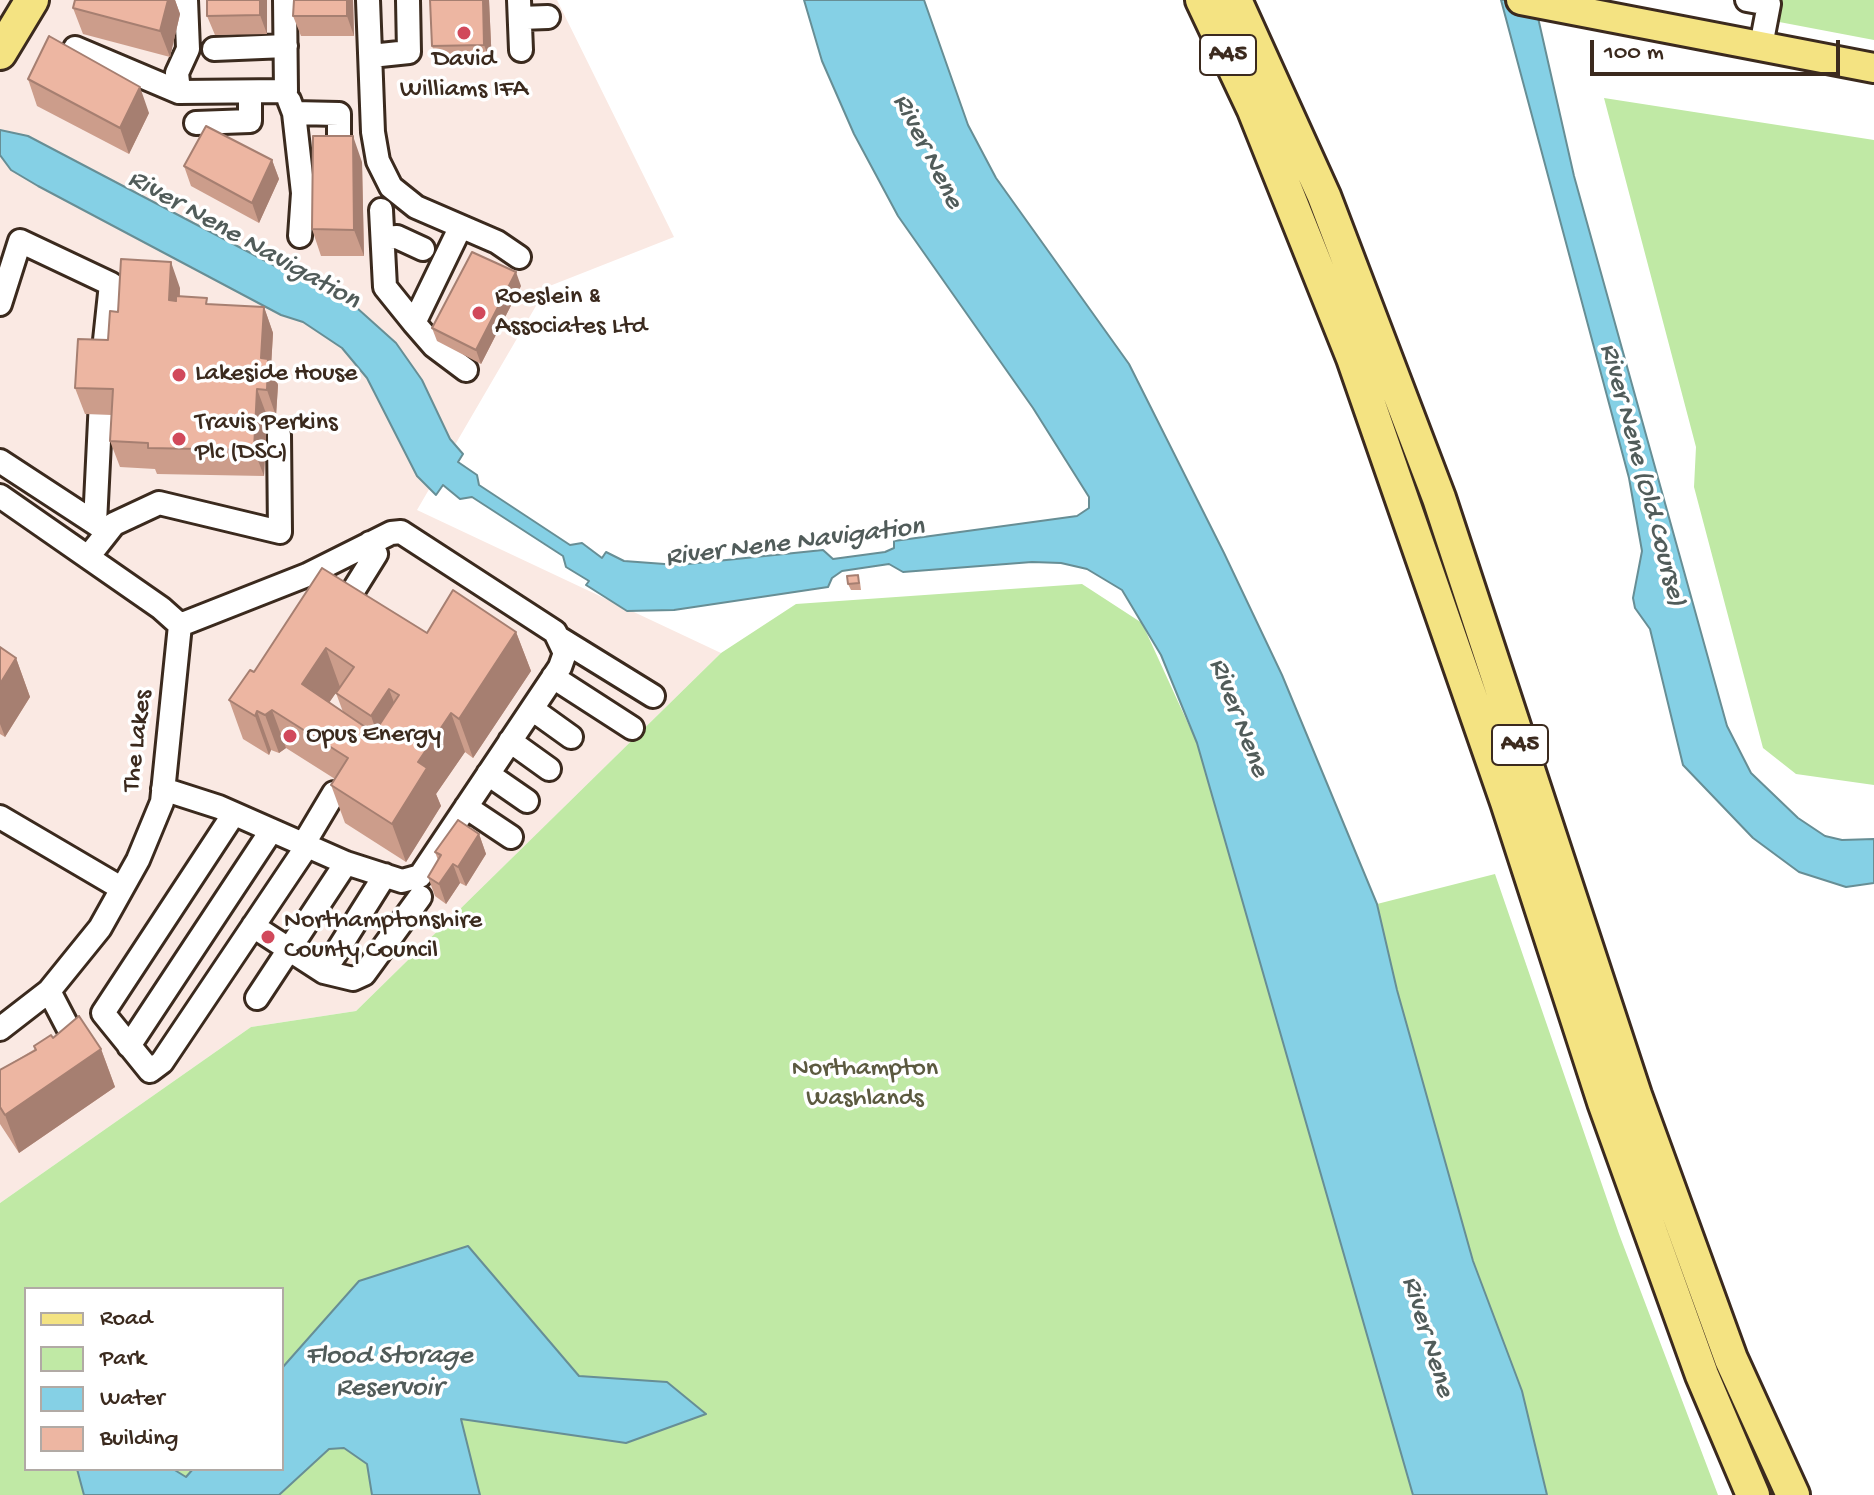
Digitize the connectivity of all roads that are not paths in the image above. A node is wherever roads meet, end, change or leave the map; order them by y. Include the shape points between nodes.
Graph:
1 (32, 0) edge
2 (186, 0) edge
3 (285, 0) edge
4 (368, 0) edge
5 (408, 0) edge
6 (1202, 0) edge
7 (1235, 0) edge
8 (1747, 0) edge
9 (1530, 2) edge
10 (519, 9) edge
11 (548, 17) dead end
12 (286, 46) junction
13 (1761, 46) junction
14 (75, 48) edge
15 (214, 49) dead end
16 (521, 50) dead end
17 (0, 53) edge
18 (371, 56) junction
19 (1874, 68) edge
20 (286, 91) junction
21 (179, 92) junction
22 (250, 92) junction
23 (294, 113) junction
24 (196, 123) dead end
25 (339, 147) edge
26 (381, 210) dead end
27 (460, 228) junction
28 (300, 236) dead end
29 (383, 238) junction
30 (423, 249) dead end
31 (519, 257) dead end
32 (0, 304) edge
33 (414, 323) junction
34 (466, 370) dead end
35 (279, 435) dead end
36 (0, 461) edge
37 (0, 496) edge
38 (102, 527) junction
39 (370, 543) junction
40 (88, 557) junction
41 (348, 599) edge
42 (180, 625) junction
43 (559, 638) junction
44 (553, 677) junction
45 (653, 696) dead end
46 (532, 709) junction
47 (632, 728) dead end
48 (571, 737) dead end
49 (510, 741) junction
50 (549, 769) dead end
51 (488, 774) junction
52 (163, 789) junction
53 (334, 793) edge
54 (527, 801) dead end
55 (466, 807) junction
56 (233, 815) junction
57 (0, 817) edge
58 (271, 831) junction
59 (511, 837) dead end
60 (305, 846) junction
61 (346, 863) junction
62 (385, 875) junction
63 (121, 888) junction
64 (420, 897) dead end
65 (253, 926) junction
66 (290, 950) junction
67 (324, 972) junction
68 (49, 991) junction
69 (257, 998) dead end
70 (0, 1029) edge
71 (74, 1039) edge
72 (129, 1046) junction
73 (1753, 1495) edge
74 (1793, 1495) edge

1 - 17 highway
2 - 21 street via 188,49 177,73
3 - 12 street
4 - 18 street
5 - 18 street via 409,52
6 - 73 highway, A45 via 1281,175 1369,402 1609,1116 1702,1375
7 - 74 highway, A45 via 1324,196 1439,498 1635,1095 1731,1359
8 - 13 street via 1769,4
9 - 13 main road
10 - 11 street
10 - 16 street
12 - 15 street
12 - 20 street
13 - 19 main road
14 - 21 street
18 - 27 street via 373,132 378,161 391,187 416,207
20 - 22 street
20 - 23 street
21 - 22 street
22 - 24 street via 250,121
23 - 25 street via 339,114
23 - 28 street via 303,193
26 - 29 street
27 - 31 street
27 - 33 street
29 - 30 street via 397,237
29 - 33 street via 385,287
32 - 38 street via 20,241 111,284 103,359
33 - 34 street
35 - 38 street via 280,532 159,503
36 - 38 street
37 - 40 street
38 - 40 street
39 - 41 street via 376,554
39 - 42 street via 307,575
39 - 43 street via 401,532
40 - 42 street
42 - 52 street, The Lakes
43 - 44 street via 565,653
43 - 45 street
44 - 46 street
44 - 47 street
46 - 48 street
46 - 49 street
49 - 50 street
49 - 51 street
51 - 54 street
51 - 55 street
52 - 56 street
52 - 63 street, The Lakes via 138,860
53 - 60 street
55 - 59 street
55 - 62 street via 420,876 402,881
56 - 58 street
56 - 72 street via 103,1013
57 - 63 street
58 - 60 street
58 - 72 street
60 - 61 street
60 - 65 street
61 - 62 street
61 - 66 street
62 - 67 street
63 - 68 street, The Lakes via 100,928
64 - 67 street via 364,974 345,979
65 - 66 street
65 - 72 street via 156,1069 150,1071
66 - 67 street
66 - 69 street
68 - 70 street, The Lakes
68 - 71 street

